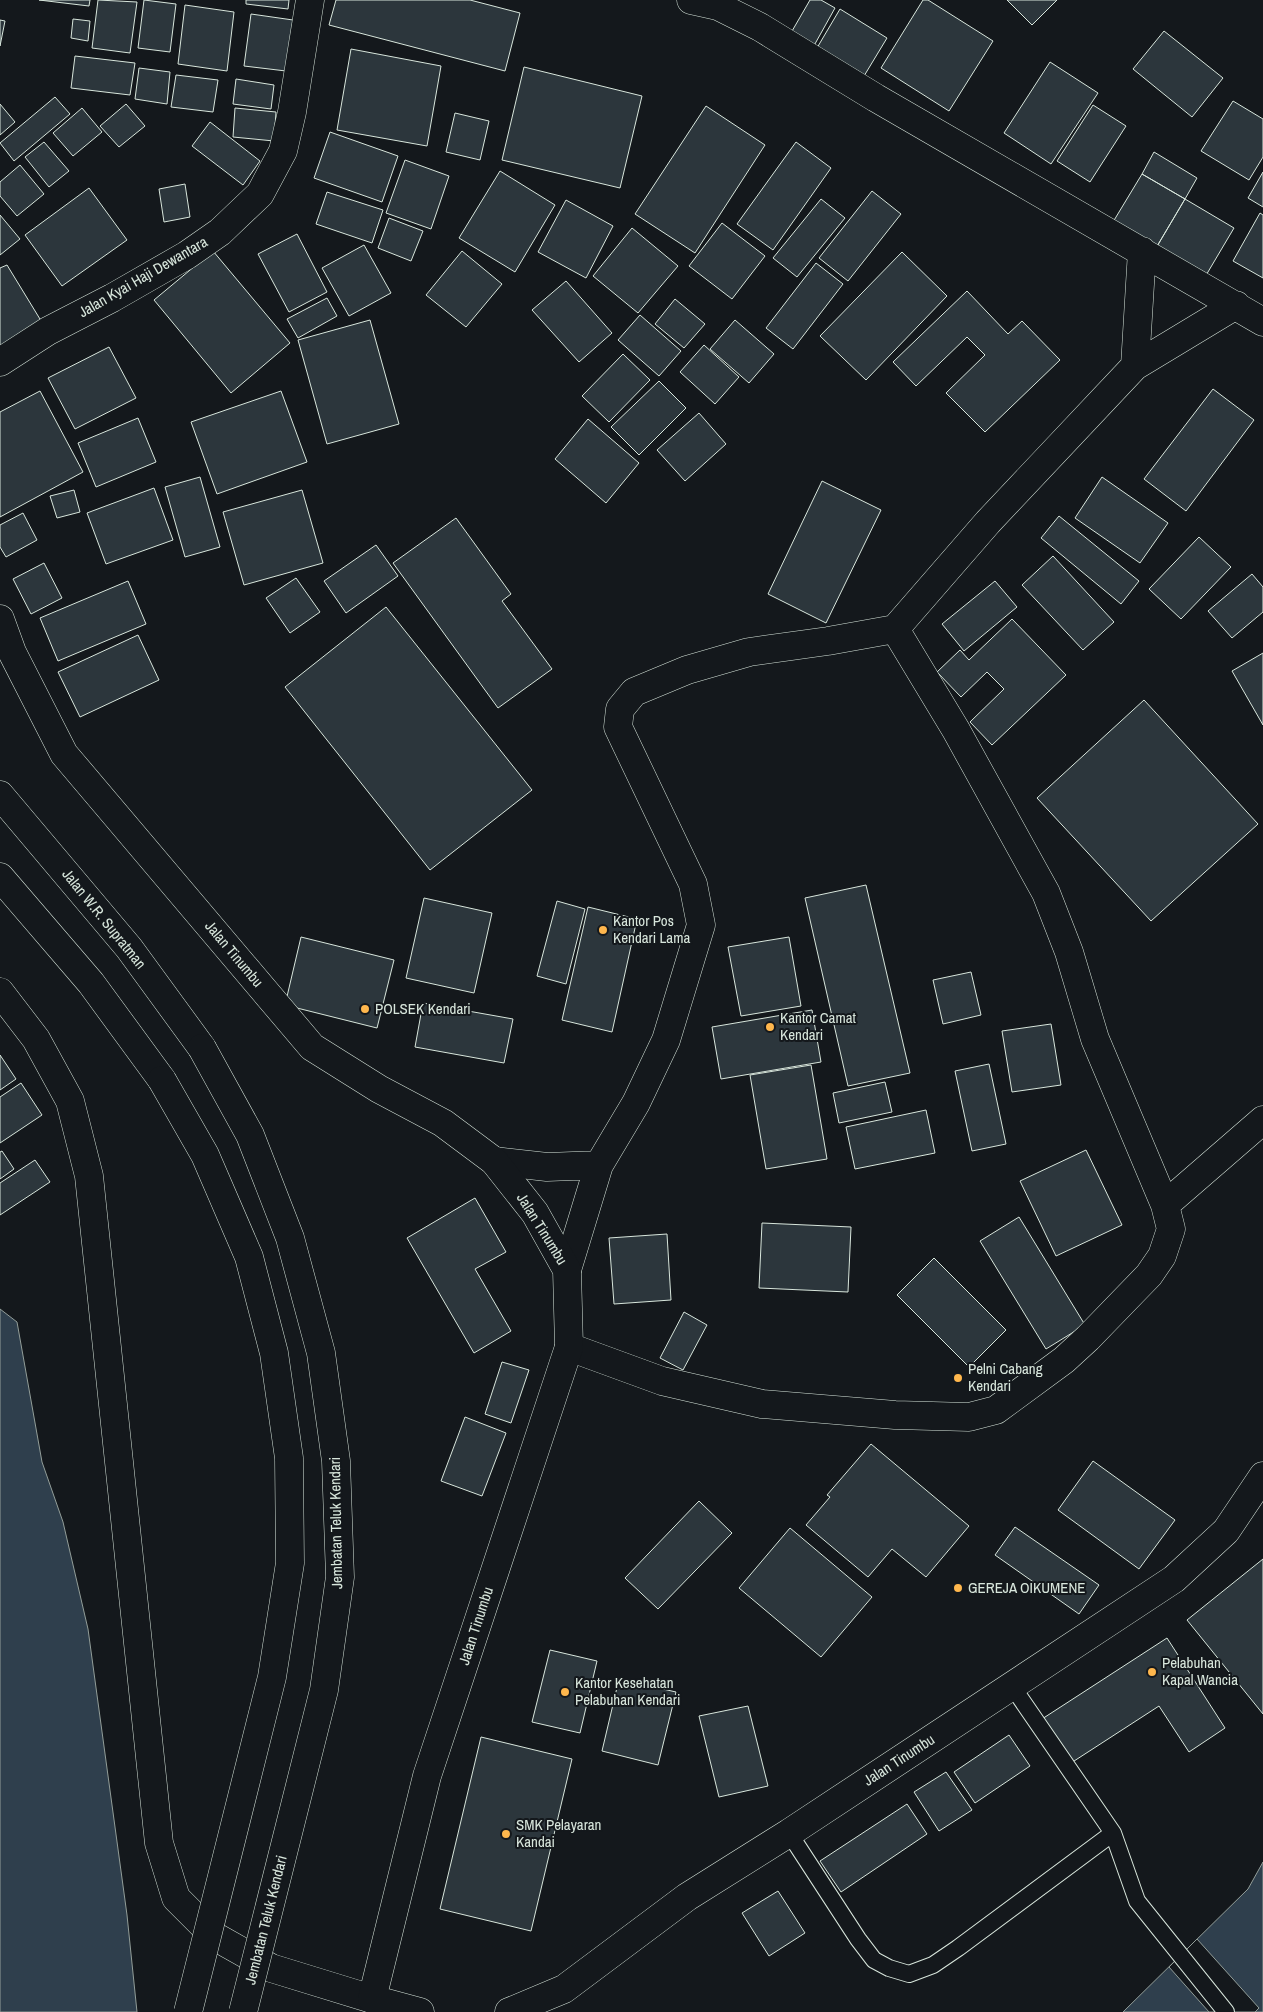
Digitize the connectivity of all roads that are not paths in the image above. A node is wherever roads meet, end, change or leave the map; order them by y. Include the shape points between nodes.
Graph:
1 (310, 0) edge
2 (691, 0) edge
3 (719, 3) edge
4 (1142, 251) junction
5 (1236, 305) junction
6 (1263, 322) edge
7 (0, 362) edge
8 (1135, 366) junction
9 (0, 618) edge
10 (895, 628) junction
11 (0, 795) edge
12 (0, 877) edge
13 (0, 992) edge
14 (202, 1048) joint
15 (1263, 1120) edge
16 (494, 1161) junction
17 (599, 1165) junction
18 (1165, 1205) junction
19 (567, 1270) junction
20 (569, 1347) junction
21 (1263, 1476) edge
22 (1012, 1686) junction
23 (789, 1833) junction
24 (1113, 1833) junction
25 (372, 1999) junction
26 (188, 2012) edge
27 (243, 2012) edge
28 (420, 2012) edge
29 (509, 2012) edge
30 (1226, 2012) edge

1 - 7 main road, Jalan Kyai Haji Dewantara via 283,151 260,194 220,232 187,255 48,331
2 - 3 main road
3 - 4 main road via 876,98
4 - 5 main road
4 - 8 main road
5 - 6 main road
5 - 8 main road
8 - 10 main road via 988,522
9 - 16 main road, Jalan Tinumbu via 12,652 64,754 312,1047 379,1089 443,1123
10 - 17 main road via 749,652 634,692 620,709 618,727 693,884 701,925 666,1040 636,1103
10 - 18 main road via 956,730 1046,893 1069,952 1095,1038
11 - 14 main road, Jalan W.R. Supratman via 129,948
12 - 26 main road, bridge via 91,984 162,1080 206,1155 248,1257 274,1353 289,1458 290,1563 272,1677
13 - 25 main road via 36,1039 70,1101 89,1176 159,1843 176,1898 214,1936 271,1968
14 - 27 main road, Jembatan Teluk Kendari, bridge via 250,1134 290,1238 321,1352 336,1461 340,1577 324,1690
15 - 18 main road
16 - 17 main road via 547,1167
16 - 19 main road, Jalan Tinumbu via 536,1214
17 - 19 main road
18 - 20 main road via 1171,1229 1162,1256 1149,1275 1064,1360 996,1410 969,1417 895,1415 762,1404 662,1381
19 - 20 main road, Jalan Tinumbu
20 - 25 main road, Jalan Tinumbu via 427,1776
21 - 22 main road, Jalan Tinumbu via 1226,1531 1174,1579
22 - 23 main road, Jalan Tinumbu
22 - 24 lane
23 - 24 lane via 874,1960 909,1974 933,1965 958,1948
23 - 29 main road, Jalan Tinumbu via 687,1897 564,1989
24 - 30 lane via 1137,1901
25 - 28 main road

